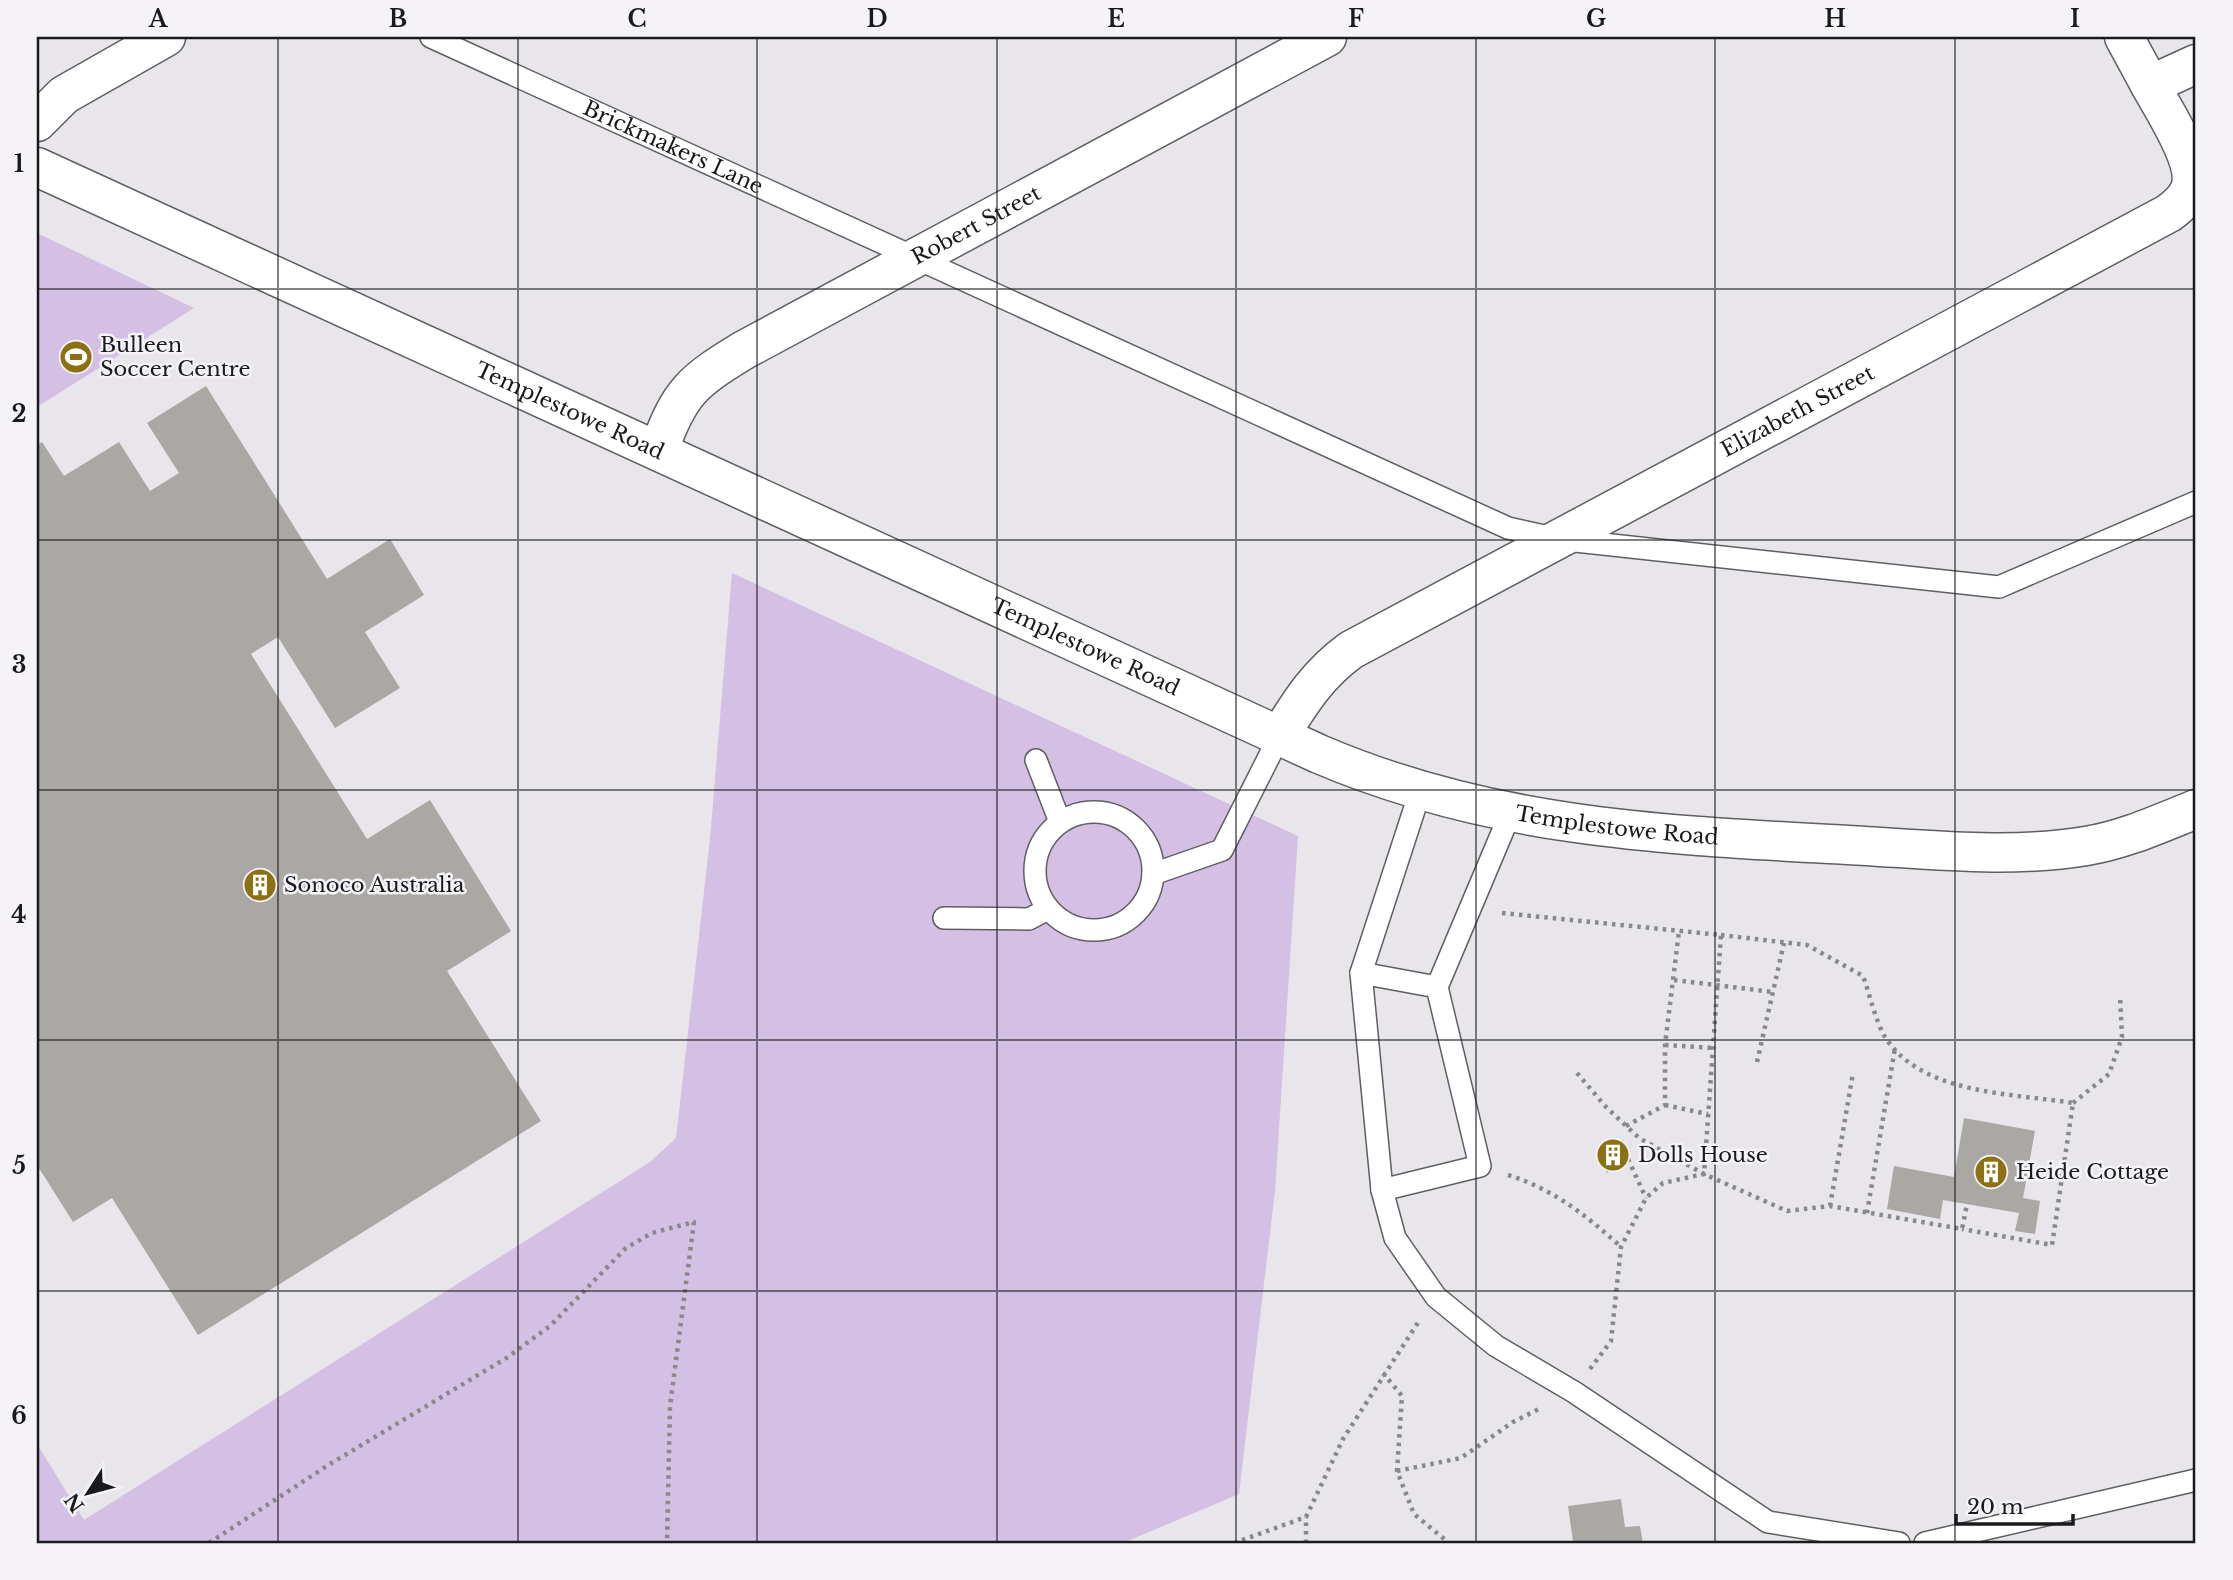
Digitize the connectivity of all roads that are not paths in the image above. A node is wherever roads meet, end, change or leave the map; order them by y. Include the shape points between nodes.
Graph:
1 (166, 37) edge
2 (431, 37) edge
3 (1327, 37) edge
4 (2124, 37) edge
5 (2196, 64) edge
6 (2150, 85) junction
7 (37, 121) edge
8 (37, 167) edge
9 (2194, 188) edge
10 (918, 256) junction
11 (659, 450) junction
12 (2196, 502) edge
13 (1557, 538) junction
14 (1280, 736) junction
15 (1036, 760) dead end
16 (1420, 793) junction
17 (1510, 814) junction
18 (2193, 817) edge
19 (1060, 822) junction
20 (1153, 874) junction
21 (1048, 909) junction
22 (944, 918) dead end
23 (1361, 973) junction
24 (1437, 987) junction
25 (1382, 1190) junction
26 (2196, 1480) edge
27 (1899, 1543) edge
28 (1925, 1543) edge

1 - 7 main road via 64,95
2 - 10 lane, Brickmakers Lane
3 - 10 main road, Robert Street
4 - 6 main road, Elizabeth Street
5 - 6 main road
6 - 9 main road, Elizabeth Street via 2188,156
8 - 11 main road, Templestowe Road
9 - 13 main road, Elizabeth Street via 2169,214
10 - 11 main road, Robert Street via 702,377 672,412
10 - 13 lane, Brickmakers Lane via 1508,527
11 - 14 main road, Templestowe Road
12 - 13 lane, Brickmakers Lane via 1999,587
13 - 14 main road, Elizabeth Street via 1351,650 1310,686
14 - 16 main road, Templestowe Road
14 - 20 lane via 1222,850
15 - 19 lane
16 - 17 main road, Templestowe Road
16 - 23 lane
17 - 18 main road, Templestowe Road via 1710,838 1982,851 2087,846
17 - 24 lane
19 - 20 lane via 1096,812 1131,824 1151,855
19 - 21 lane via 1037,853 1035,873
20 - 21 lane via 1141,907 1129,920 1113,927 1078,928
21 - 22 lane via 1029,919
23 - 24 lane
23 - 25 lane
24 - 25 lane via 1480,1166
25 - 27 lane via 1395,1238 1436,1297 1496,1346 1574,1392 1768,1522
26 - 28 lane

